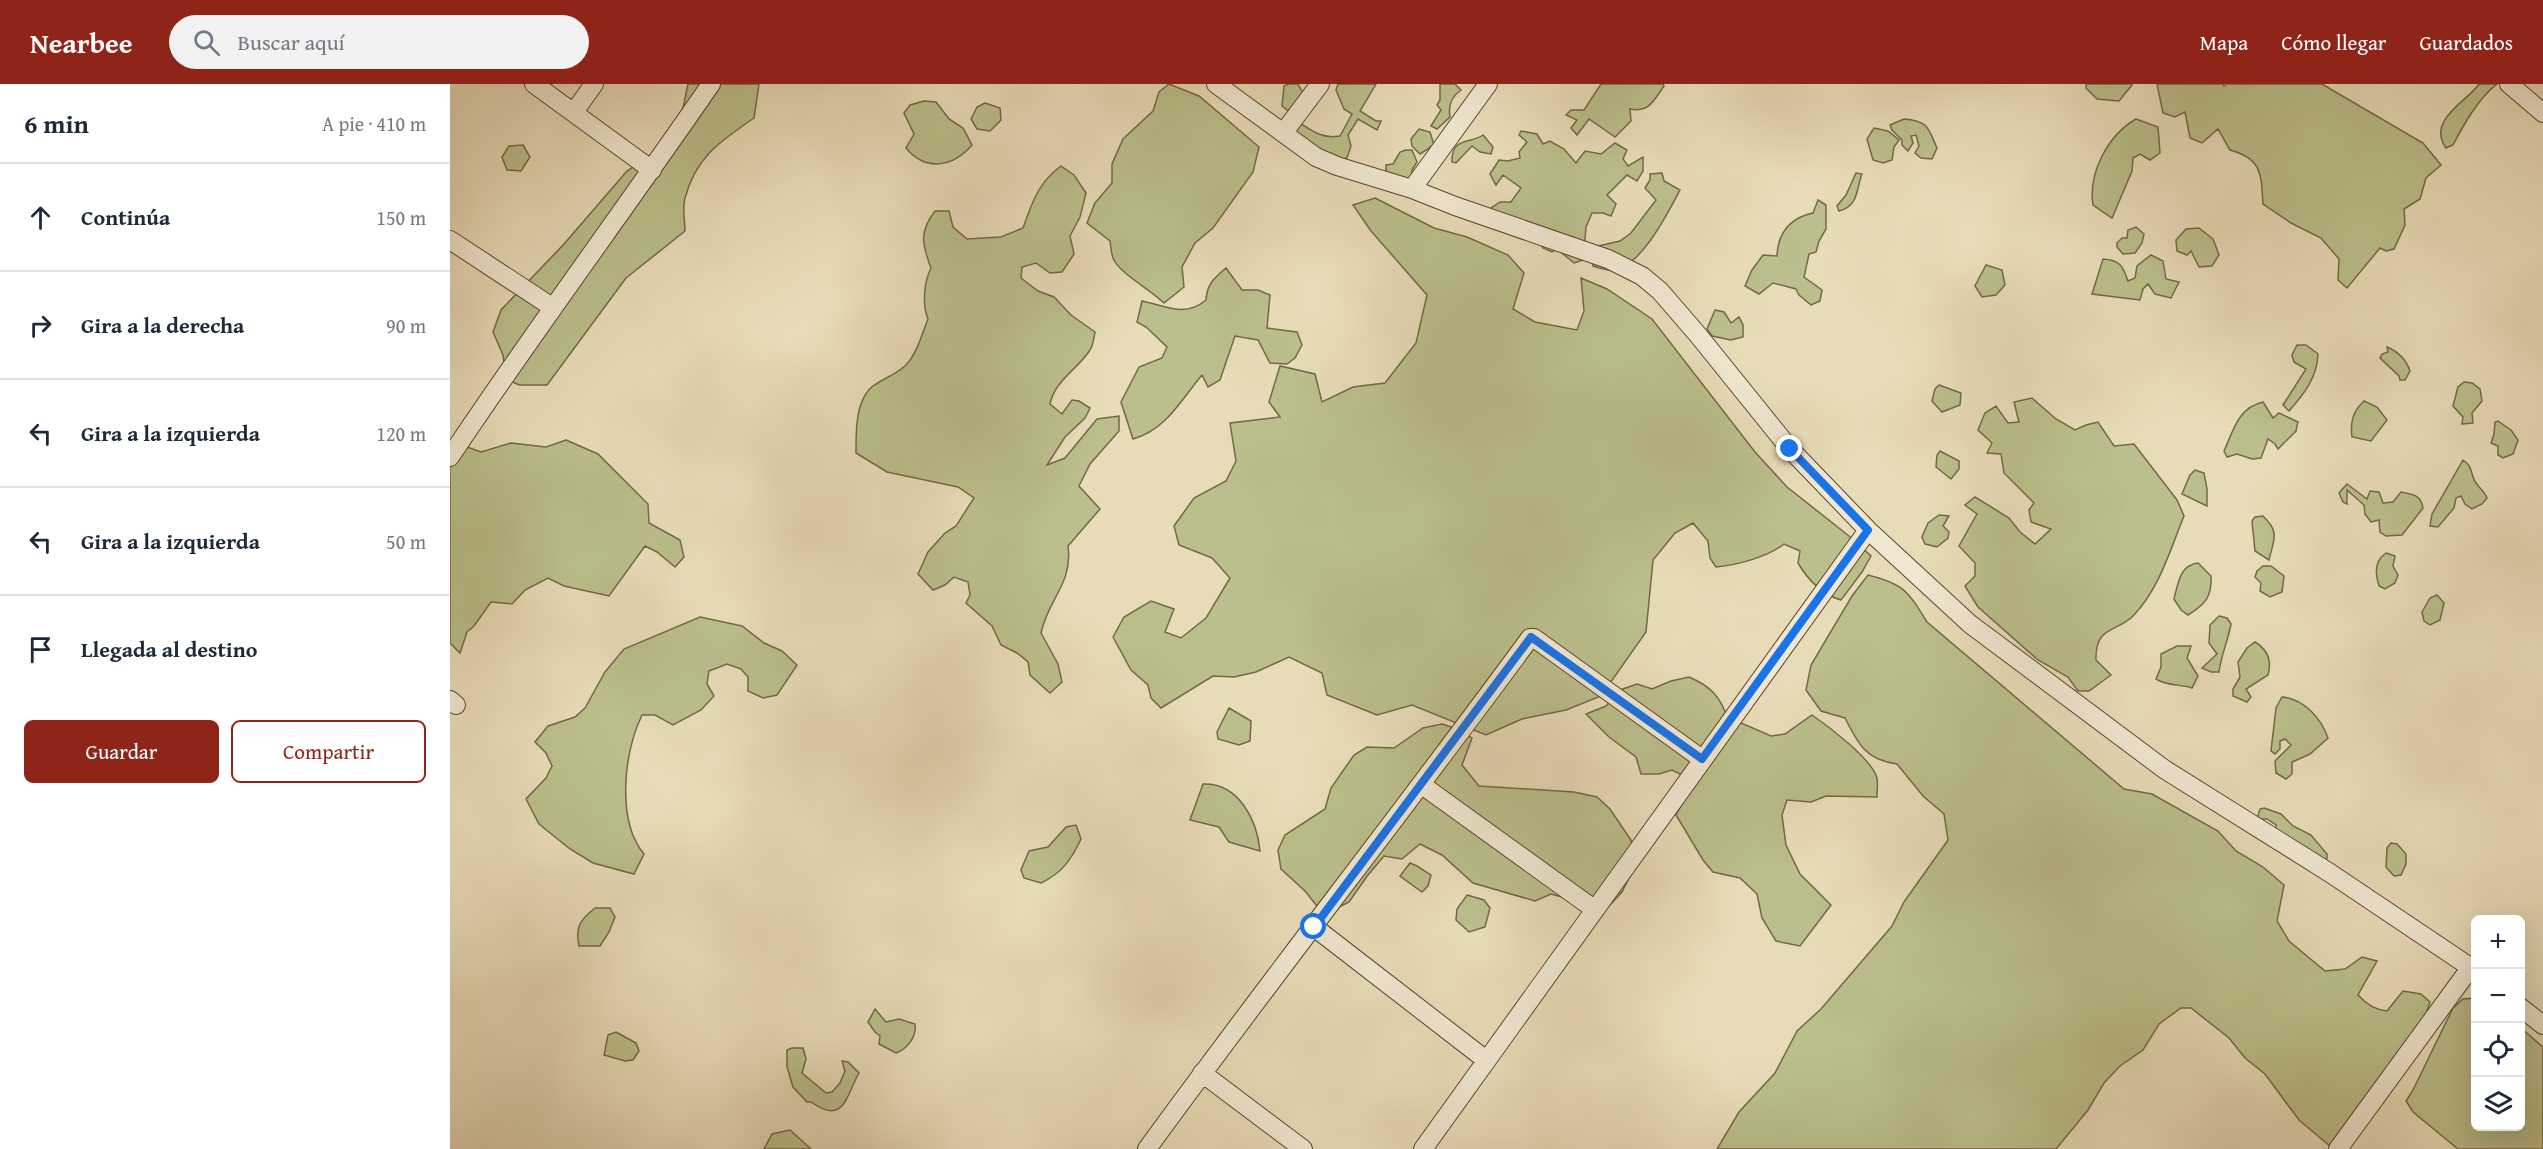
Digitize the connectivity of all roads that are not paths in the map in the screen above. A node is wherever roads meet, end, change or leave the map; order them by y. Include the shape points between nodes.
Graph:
1 (534, 84) edge
2 (594, 84) edge
3 (711, 84) edge
4 (1216, 84) edge
5 (1320, 84) edge
6 (1488, 84) edge
7 (2509, 84) edge
8 (574, 112) junction
9 (2543, 113) edge
10 (1284, 132) junction
11 (652, 170) junction
12 (1412, 189) junction
13 (450, 240) edge
14 (552, 306) junction
15 (452, 450) edge
16 (1868, 530) junction
17 (1702, 759) junction
18 (1422, 785) junction
19 (1594, 909) junction
20 (1314, 927) junction
21 (2471, 968) edge
22 (2471, 972) edge
23 (2525, 1011) edge
24 (2543, 1025) edge
25 (1486, 1060) junction
26 (1202, 1073) junction
27 (1147, 1149) edge
28 (1303, 1149) edge
29 (1423, 1149) edge
30 (2338, 1149) edge

1 - 8 street
2 - 8 street
3 - 11 street
4 - 10 street
5 - 10 street
6 - 12 street
7 - 9 street
8 - 11 street
10 - 12 street via 1316,157
11 - 14 street
12 - 16 street via 1608,259 1642,276 1698,334 1790,449
13 - 14 street
14 - 15 street
16 - 17 street
16 - 21 street via 1970,624 2164,769
17 - 18 street via 1532,637
17 - 19 street
18 - 19 street
18 - 20 street
19 - 25 street
20 - 25 street
20 - 26 street
22 - 30 street
23 - 24 street
25 - 29 street
26 - 27 street
26 - 28 street

